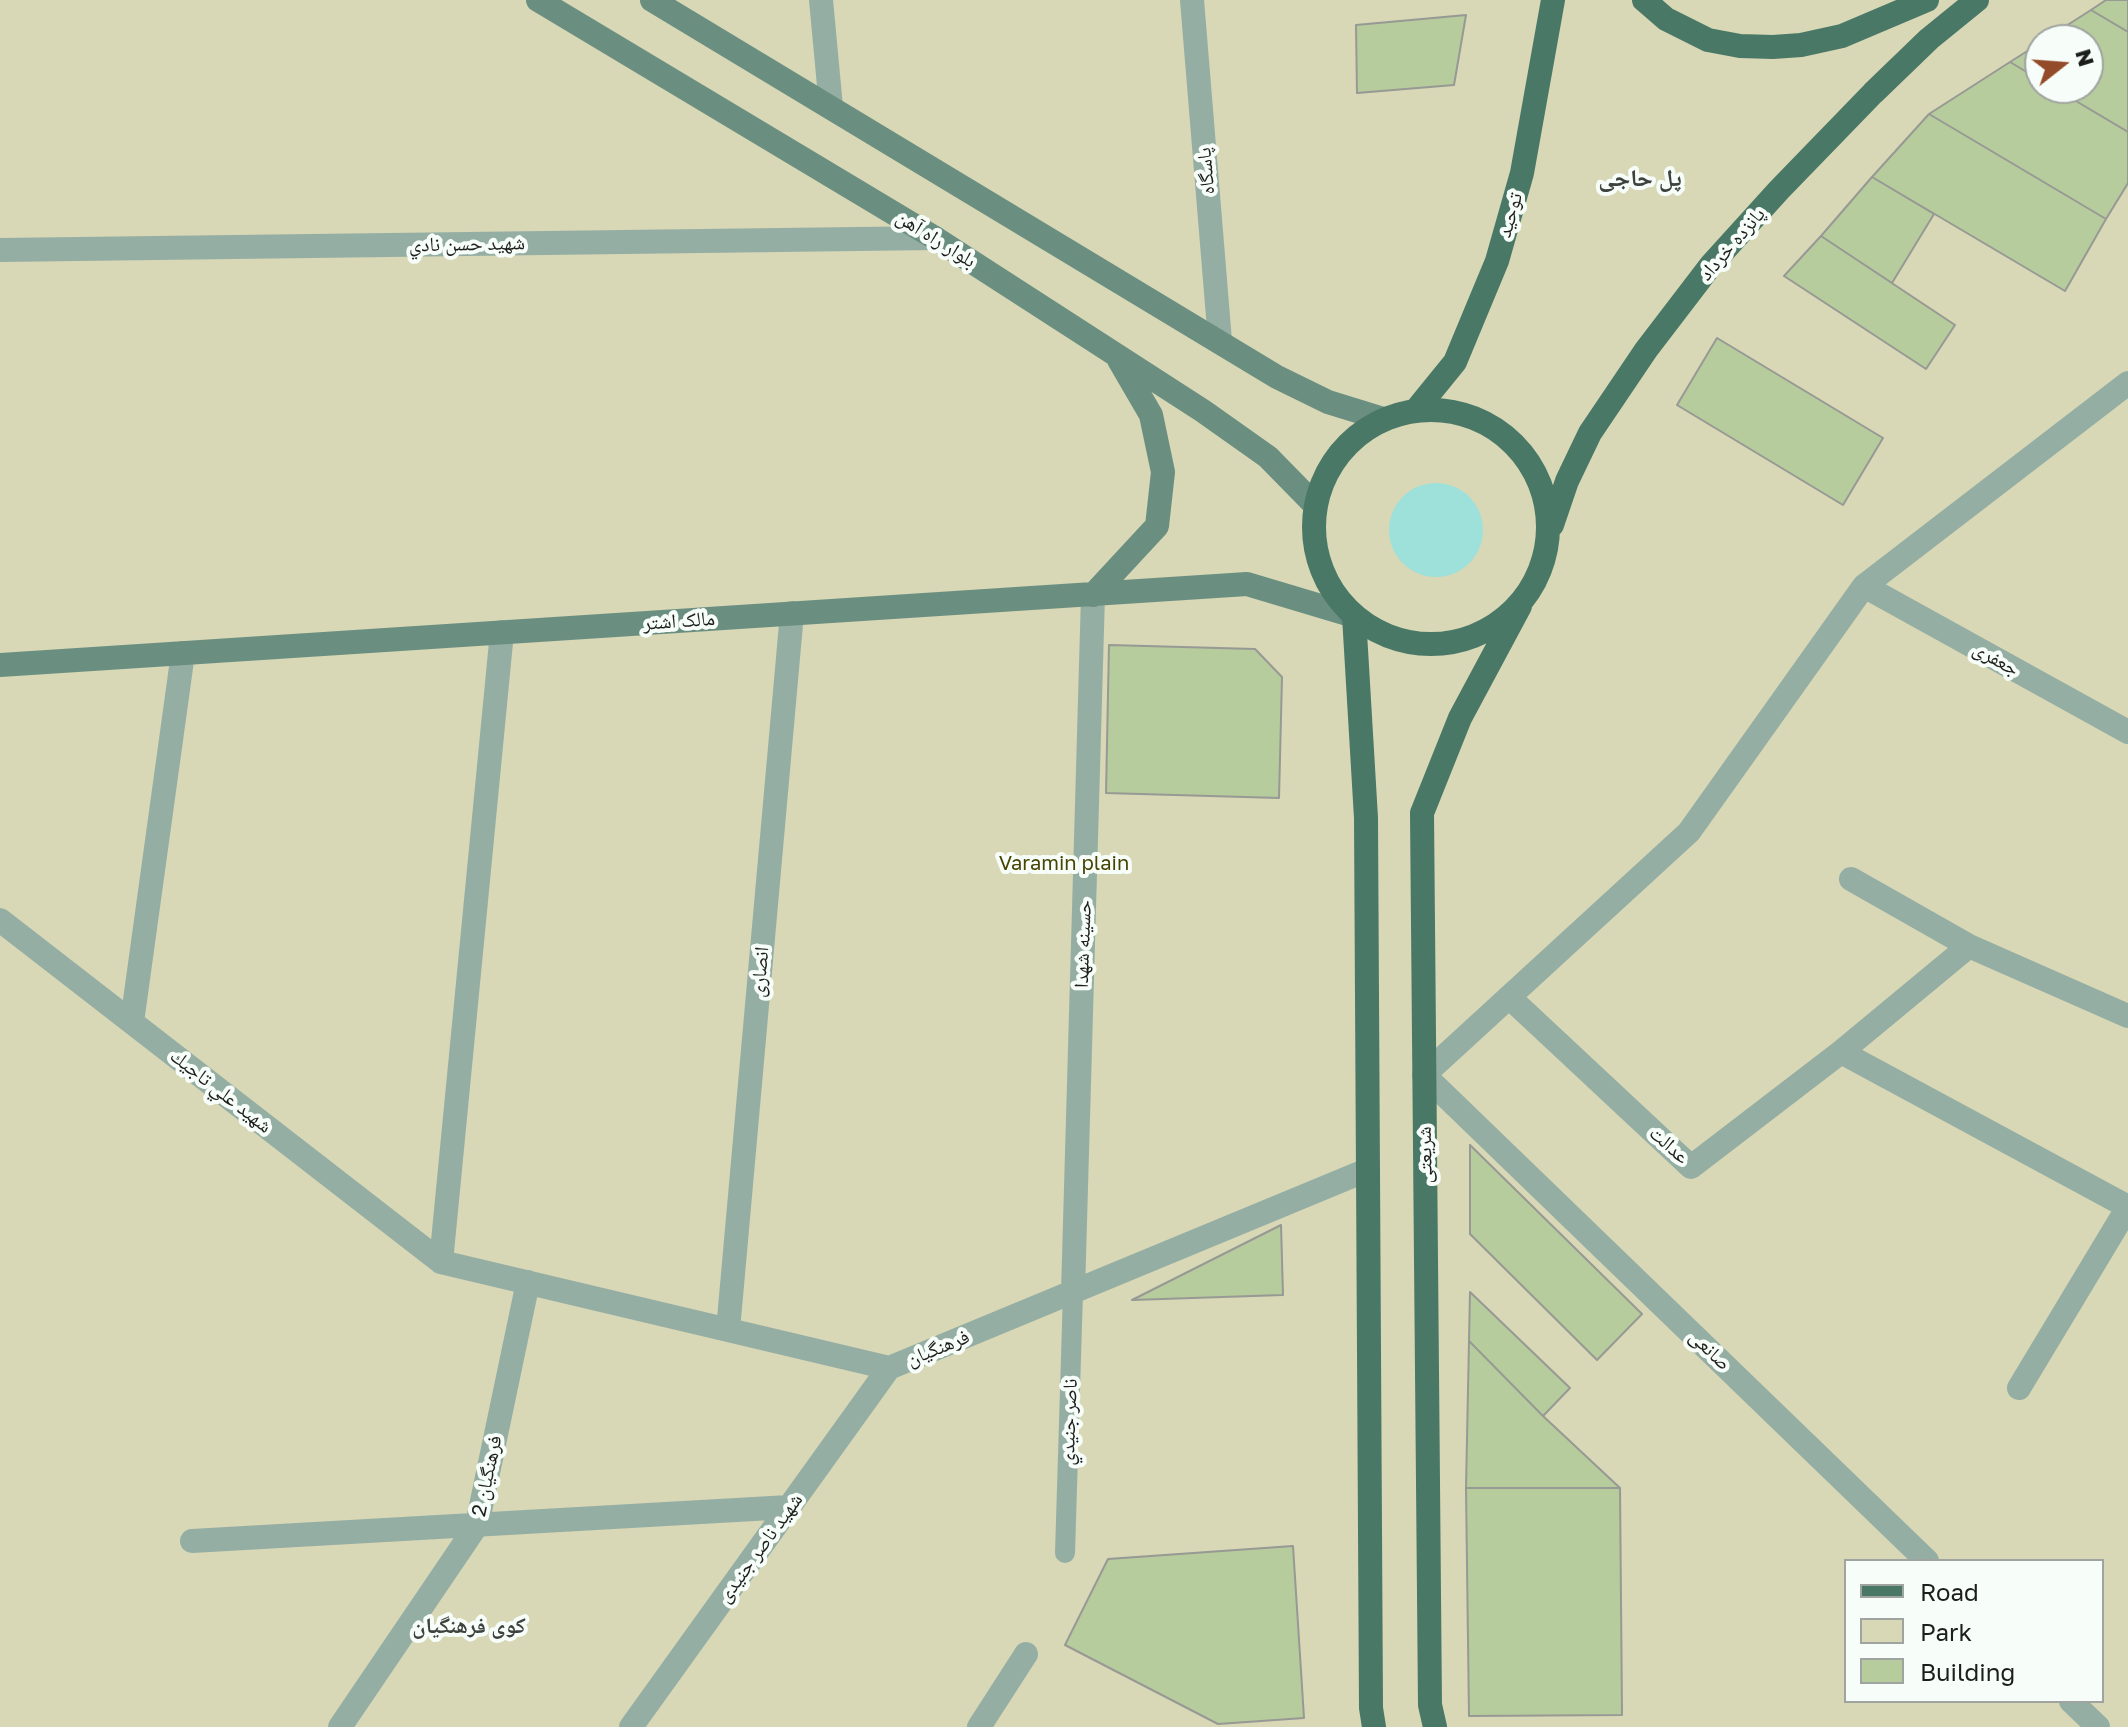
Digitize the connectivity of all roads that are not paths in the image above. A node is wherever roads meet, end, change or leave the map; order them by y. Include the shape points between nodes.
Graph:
1 (538, 0) edge
2 (652, 0) edge
3 (821, 0) edge
4 (1192, 0) edge
5 (1553, 0) edge
6 (1644, 0) edge
7 (1927, 0) edge
8 (1977, 0) edge
9 (831, 107) junction
10 (935, 238) junction
11 (0, 250) edge
12 (1220, 341) junction
13 (1116, 354) junction
14 (2128, 383) edge
15 (1416, 410) junction
16 (1383, 419) junction
17 (1315, 505) junction
18 (1549, 534) junction
19 (1864, 586) junction
20 (1093, 595) junction
21 (1520, 606) junction
22 (792, 613) junction
23 (1354, 616) junction
24 (502, 632) junction
25 (183, 653) junction
26 (0, 665) edge
27 (2128, 732) edge
28 (1851, 879) dead end
29 (0, 920) edge
30 (1969, 946) junction
31 (1509, 997) junction
32 (2128, 1016) edge
33 (132, 1022) junction
34 (1841, 1052) junction
35 (1424, 1075) junction
36 (1367, 1170) junction
37 (2128, 1207) edge
38 (441, 1262) junction
39 (528, 1282) junction
40 (1073, 1292) junction
41 (728, 1330) junction
42 (889, 1368) junction
43 (2019, 1388) dead end
44 (789, 1507) junction
45 (477, 1525) junction
46 (192, 1541) dead end
47 (1065, 1553) dead end
48 (1925, 1559) edge
49 (1026, 1654) dead end
50 (2073, 1703) edge
51 (340, 1727) edge
52 (631, 1727) edge
53 (979, 1727) edge
54 (1374, 1727) edge
55 (1435, 1727) edge
56 (2098, 1727) edge

1 - 10 main road, بلوار راه آهن
2 - 9 main road
3 - 9 street
4 - 12 street, پاسگاه
5 - 15 main road, توحید via 1522,173 1497,261 1455,362
6 - 7 main road via 1666,19 1708,40 1773,47 1842,36
8 - 18 main road, پانزده خرداد via 1884,82 1711,265 1590,433
9 - 12 main road
10 - 11 street, شهيد حسن نادي
10 - 13 main road, بلوار راه آهن
12 - 16 main road via 1328,402
13 - 17 main road, بلوار راه آهن via 1268,457
13 - 20 main road via 1151,415 1163,472 1157,526
14 - 19 street
15 - 16 main road
15 - 18 main road via 1451,411 1483,422 1511,441 1533,468 1546,500
16 - 17 main road via 1351,440 1328,470
17 - 23 main road via 1313,535 1320,566 1333,593
18 - 21 main road via 1540,572
19 - 27 street, جعفری
19 - 31 street via 1689,832
20 - 22 main road, مالک اشتر
20 - 23 main road, مالک اشتر via 1247,584
20 - 40 street, حسینه شهدا
21 - 23 main road via 1492,629 1457,643 1421,645 1385,636
21 - 35 main road, شریعتی via 1460,718 1422,813
22 - 24 main road, مالک اشتر
22 - 41 street, انصاری
23 - 36 main road via 1366,818
24 - 25 main road, مالک اشتر
24 - 38 street
25 - 26 main road, مالک اشتر
25 - 33 street
28 - 30 street
29 - 33 street, شهيد علي تاجيك
30 - 32 street
30 - 34 street, عدالت
31 - 34 street, عدالت via 1691,1167
31 - 35 street
33 - 38 street, شهيد علي تاجيك
34 - 37 street
35 - 48 street, صانعی
35 - 55 main road, شریعتی via 1430,1705
36 - 40 street, فرهنگیان
36 - 54 main road
37 - 43 street
38 - 39 street, فرهنگیان
39 - 41 street, فرهنگیان
39 - 45 street, فرهنگيان 2
40 - 42 street, فرهنگیان
40 - 47 lane, ناصر جنيدي
41 - 42 street, فرهنگیان
42 - 44 street, شهيد ناصر جنیدی
44 - 45 street
44 - 52 street, شهيد ناصر جنیدی
45 - 46 street
45 - 51 street, فرهنگيان 2
49 - 53 street
50 - 56 street

